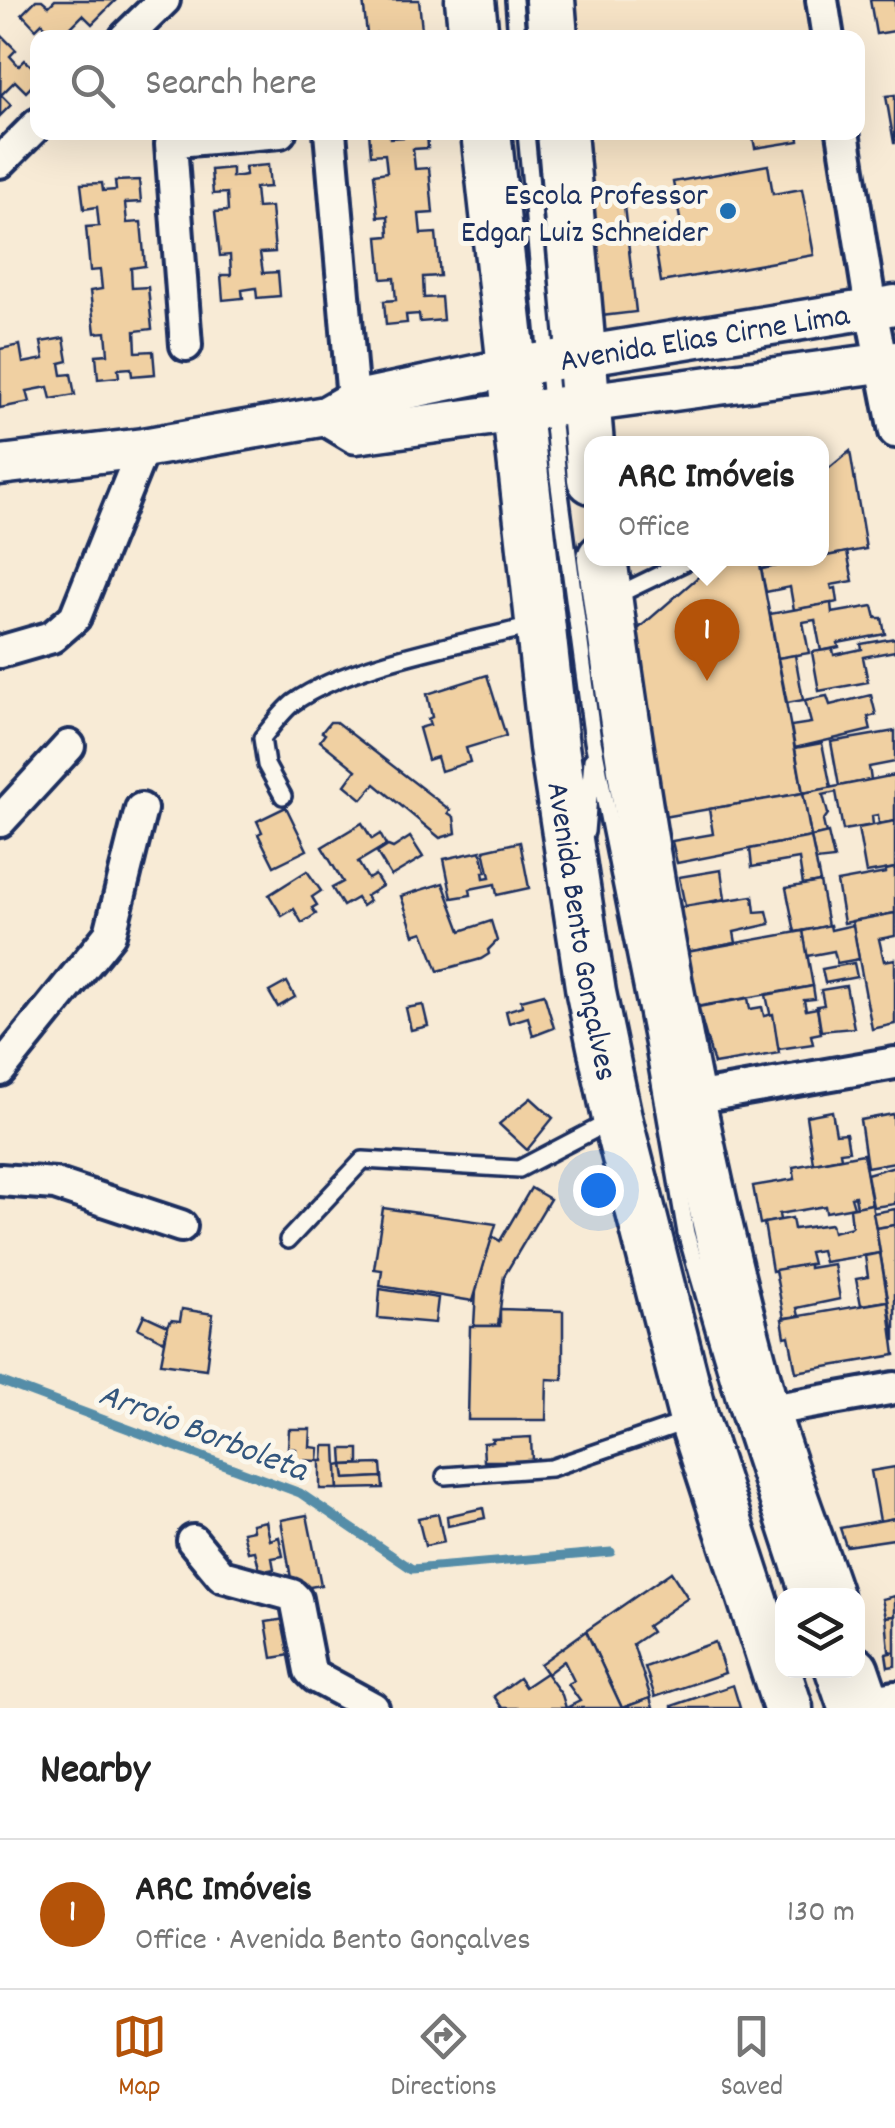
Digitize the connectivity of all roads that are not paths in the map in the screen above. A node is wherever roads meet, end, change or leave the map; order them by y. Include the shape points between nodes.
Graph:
1 (164, 0) edge
2 (470, 0) edge
3 (513, 0) edge
4 (822, 0) edge
5 (522, 27) edge
6 (133, 30) edge
7 (827, 30) edge
8 (30, 132) edge
9 (177, 140) edge
10 (330, 140) edge
11 (488, 140) edge
12 (527, 140) edge
13 (561, 140) edge
14 (845, 140) edge
15 (0, 162) edge
16 (883, 307) edge
17 (186, 345) dead end
18 (547, 361) junction
19 (889, 362) edge
20 (551, 408) junction
21 (344, 417) junction
22 (895, 432) edge
23 (143, 448) junction
24 (584, 464) edge
25 (0, 465) edge
26 (660, 566) edge
27 (605, 579) edge
28 (540, 624) junction
29 (0, 652) edge
30 (593, 741) junction
31 (69, 746) dead end
32 (283, 796) dead end
33 (142, 809) dead end
34 (0, 821) edge
35 (653, 903) junction
36 (579, 921) junction
37 (5, 1052) edge
38 (895, 1063) edge
39 (688, 1099) junction
40 (617, 1118) junction
41 (0, 1180) edge
42 (182, 1226) dead end
43 (288, 1240) dead end
44 (895, 1388) edge
45 (764, 1411) junction
46 (694, 1420) junction
47 (445, 1476) dead end
48 (193, 1541) dead end
49 (795, 1588) edge
50 (825, 1588) edge
51 (835, 1678) edge
52 (863, 1697) edge
53 (373, 1708) edge
54 (788, 1708) edge

1 - 6 street
2 - 5 main road
3 - 5 lane
4 - 7 street
8 - 15 street
9 - 17 street via 171,144
10 - 21 street
11 - 18 main road, Avenida Bento Gonçalves
12 - 18 lane
13 - 18 main road, Avenida Bento Gonçalves
14 - 16 street
16 - 18 street, Avenida Elias Cirne Lima
16 - 19 street
18 - 20 main road, Avenida Bento Gonçalves
18 - 20 main road, Avenida Bento Gonçalves
18 - 21 street, Avenida Elias Cirne Lima
19 - 20 street, Avenida Elias Cirne Lima
19 - 22 street
20 - 21 street, Avenida Elias Cirne Lima
20 - 24 main road, Avenida Bento Gonçalves
20 - 28 main road, Avenida Bento Gonçalves
20 - 30 lane
21 - 23 street
23 - 25 street
23 - 29 street via 75,617 52,637
26 - 27 lane
27 - 35 main road
28 - 32 lane via 368,668 290,705 262,738 266,765
28 - 36 main road, Avenida Bento Gonçalves
30 - 35 lane
30 - 36 lane
30 - 49 lane via 686,1233
31 - 34 street
33 - 37 street via 110,934
35 - 39 main road
36 - 40 main road, Avenida Bento Gonçalves
38 - 39 street
39 - 45 main road
40 - 43 lane via 519,1169 363,1160
40 - 46 main road, Avenida Bento Gonçalves
41 - 42 street via 55,1184
44 - 45 street
45 - 50 main road
46 - 47 lane via 551,1468
46 - 54 main road, Avenida Bento Gonçalves
48 - 53 street via 222,1576 292,1595 310,1670
51 - 52 lane

